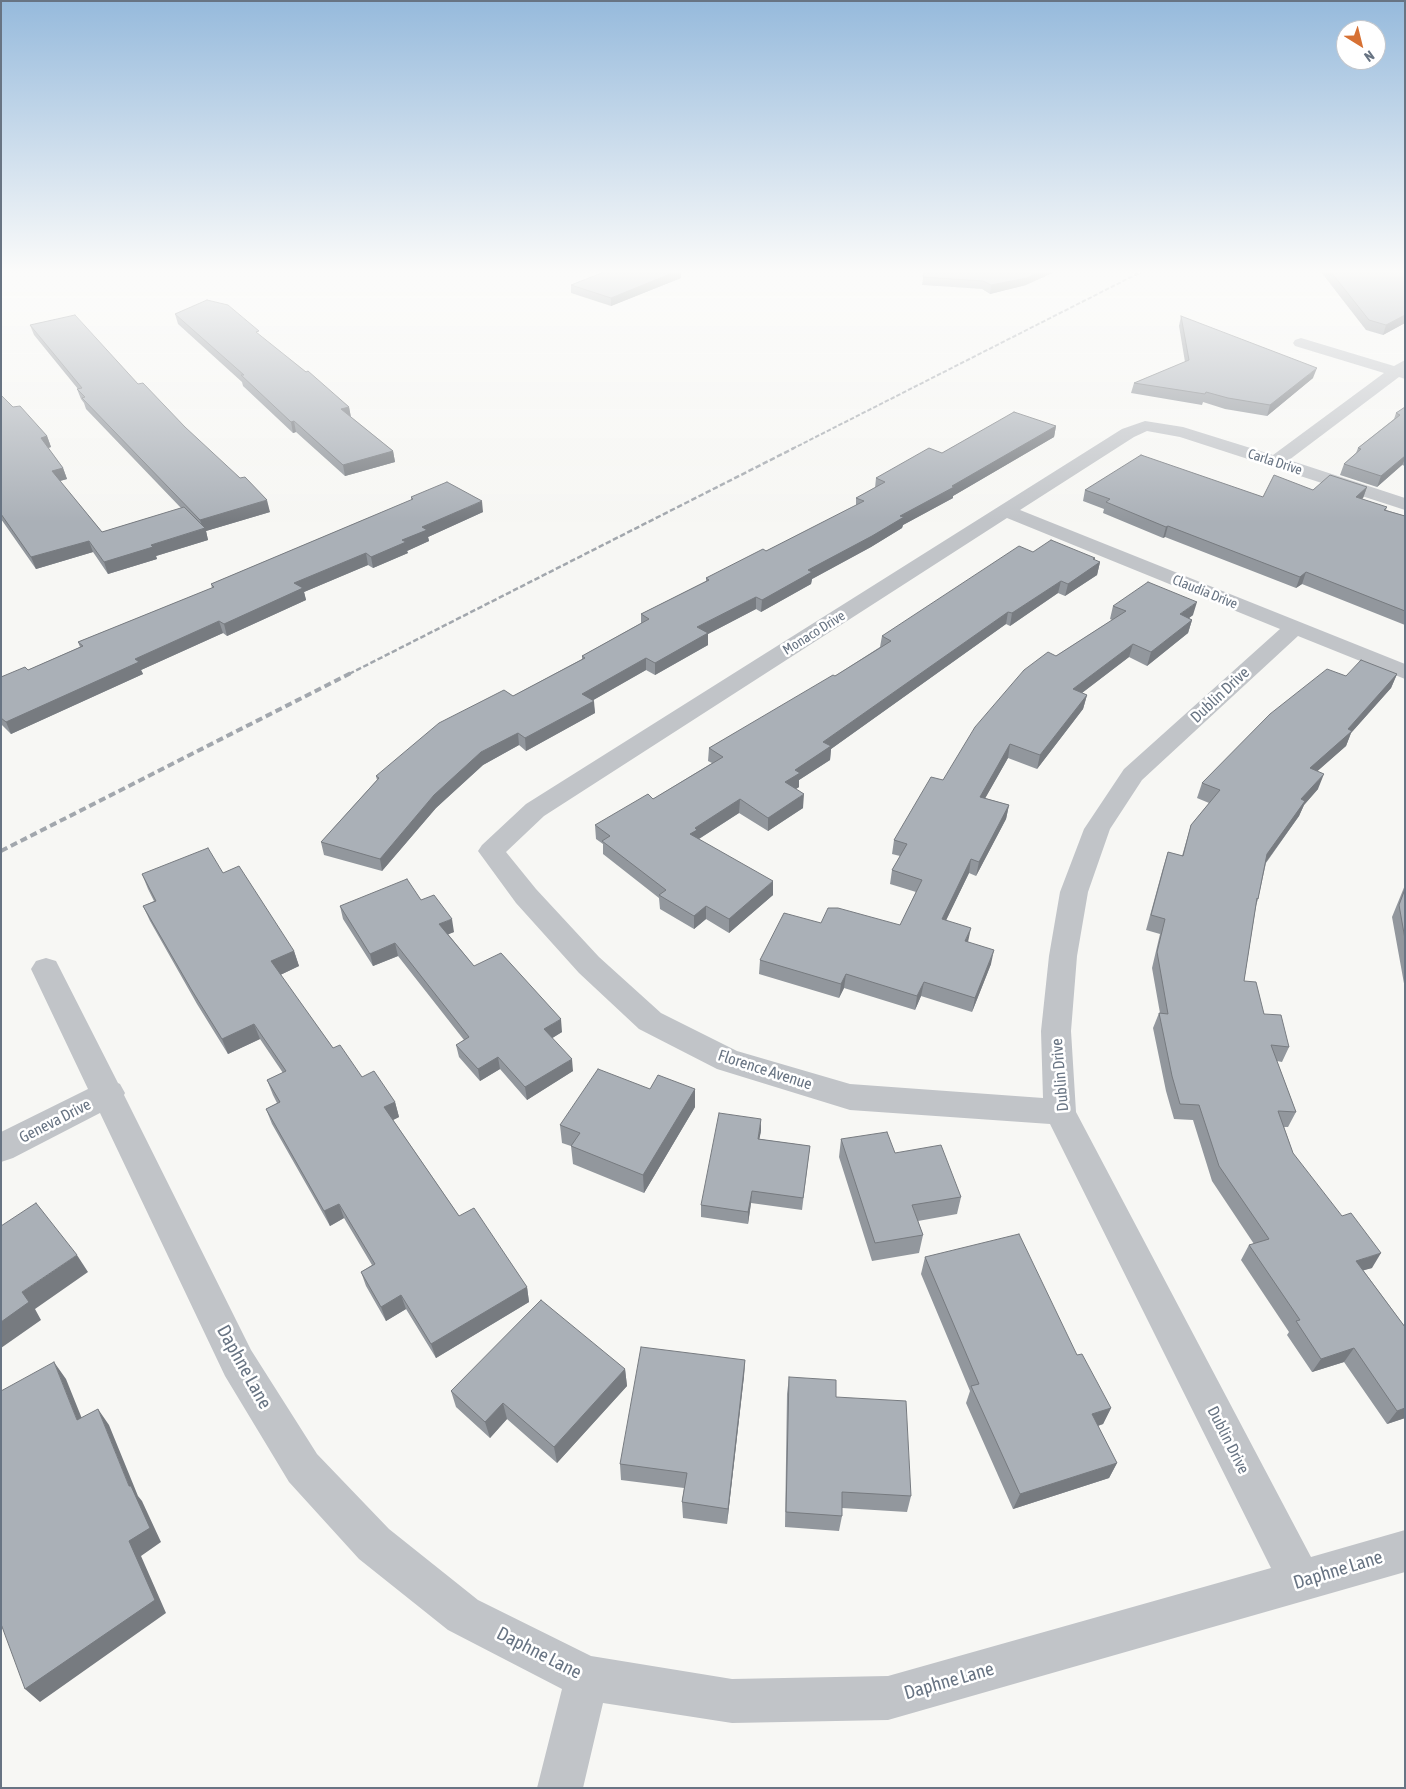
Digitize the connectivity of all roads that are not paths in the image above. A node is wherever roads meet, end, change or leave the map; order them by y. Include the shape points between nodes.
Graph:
1 (1348, 355) edge
2 (1402, 370) edge
3 (1145, 426) joint
4 (1275, 462) junction
5 (1405, 504) edge
6 (1006, 511) junction
7 (1294, 628) junction
8 (1405, 672) edge
9 (491, 851) joint
10 (46, 969) dead end
11 (109, 1093) junction
12 (1060, 1112) junction
13 (1, 1148) edge
14 (1405, 1550) edge
15 (1301, 1582) junction
16 (587, 1678) junction
17 (560, 1788) edge

1 - 2 street
2 - 4 street
3 - 4 street, Carla Drive via 1183,432
3 - 6 street, Monaco Drive via 1128,433
4 - 5 street, Carla Drive
6 - 7 street, Claudia Drive
6 - 9 street, Monaco Drive via 535,810
7 - 8 street, Claudia Drive
7 - 12 street, Dublin Drive via 1133,775 1097,829 1074,892 1063,956 1056,1031
9 - 12 street, Florence Avenue via 526,896 590,965 650,1021 728,1060 850,1097
10 - 11 street, Daphne Lane
11 - 13 street, Geneva Drive
11 - 16 street, Daphne Lane via 238,1363 303,1468 374,1544 463,1615
12 - 15 street, Dublin Drive
14 - 15 street, Daphne Lane
15 - 16 street, Daphne Lane via 888,1698 732,1701
16 - 17 street

